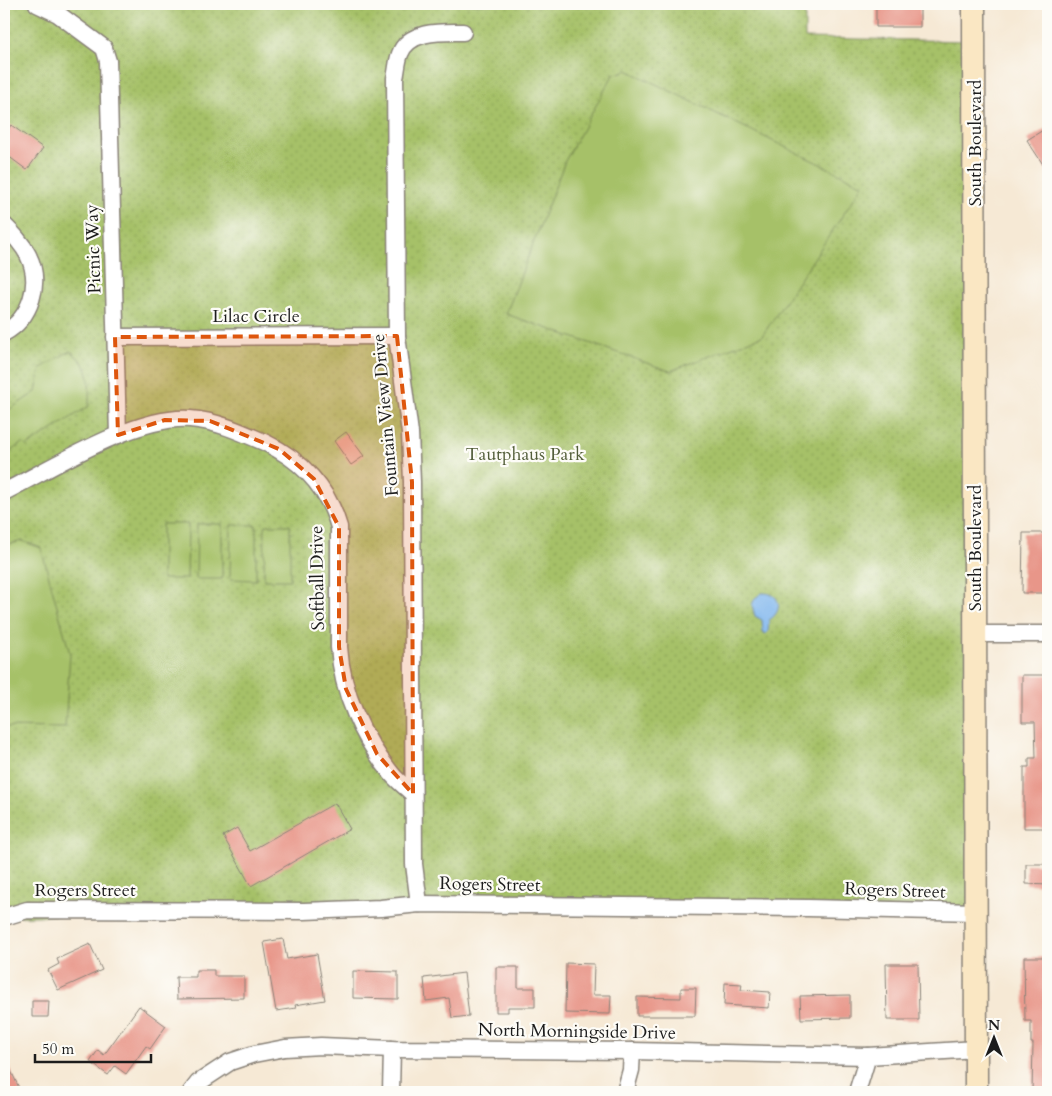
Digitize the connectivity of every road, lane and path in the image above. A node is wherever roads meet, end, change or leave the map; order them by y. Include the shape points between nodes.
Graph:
1 (38, 4) edge
2 (974, 4) edge
3 (463, 32) dead end
4 (4, 225) edge
5 (4, 333) edge
6 (116, 336) junction
7 (397, 336) junction
8 (118, 435) junction
9 (4, 492) edge
10 (976, 634) junction
11 (1048, 634) edge
12 (413, 794) junction
13 (420, 904) junction
14 (976, 912) junction
15 (4, 917) edge
16 (392, 1049) junction
17 (976, 1049) junction
18 (632, 1051) junction
19 (868, 1056) junction
20 (191, 1092) edge
21 (391, 1092) edge
22 (625, 1092) edge
23 (857, 1092) edge
24 (976, 1092) edge

1 - 6 street, Picnic Way via 58,14 104,48 108,61
2 - 10 street, South Boulevard
3 - 7 street, Fountain View Drive via 436,32 412,39 400,53 395,86
4 - 5 street via 29,257 35,280 32,301 21,318
6 - 7 street, Lilac Circle
6 - 8 street, Picnic Way
7 - 12 street, Fountain View Drive via 410,433 412,482
8 - 9 street, Softball Drive
8 - 12 street, Softball Drive via 165,420 188,418 210,421 279,450 314,479 332,507 338,526 338,648 346,689 360,725 378,754 392,774
10 - 11 street
10 - 14 street, South Boulevard
12 - 13 street, Fountain View Drive via 414,864
13 - 14 street, Rogers Street
13 - 15 street, Rogers Street via 304,911 27,910
14 - 17 street, South Boulevard
16 - 18 street, North Morningside Drive
16 - 20 street, North Morningside Drive via 321,1046 254,1054 230,1062 198,1083
16 - 21 street
17 - 19 street, North Morningside Drive
17 - 24 street, South Boulevard
18 - 19 street, North Morningside Drive
18 - 22 street
19 - 23 street

